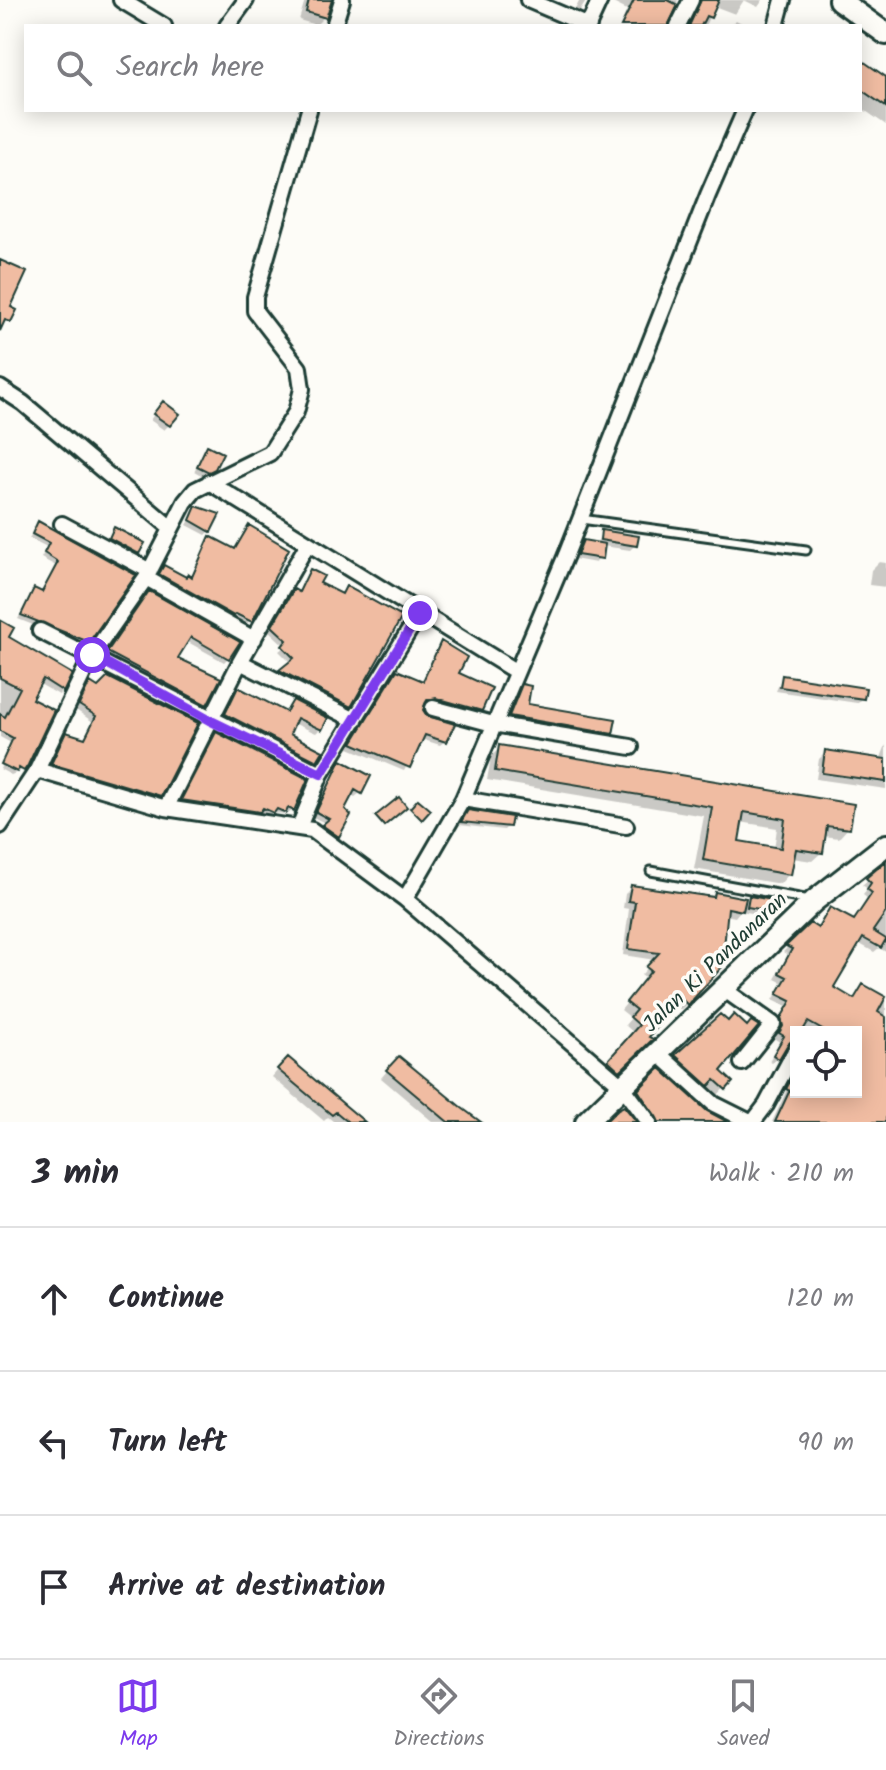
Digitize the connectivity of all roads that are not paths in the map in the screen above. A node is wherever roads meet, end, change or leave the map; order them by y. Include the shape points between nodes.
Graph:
1 (121, 0) edge
2 (246, 0) edge
3 (342, 0) edge
4 (528, 0) edge
5 (600, 0) edge
6 (691, 0) edge
7 (783, 0) edge
8 (839, 0) edge
9 (161, 24) edge
10 (228, 24) edge
11 (335, 24) edge
12 (583, 24) edge
13 (589, 24) edge
14 (679, 24) edge
15 (777, 24) edge
16 (886, 34) edge
17 (308, 112) edge
18 (744, 112) edge
19 (0, 388) edge
20 (209, 482) junction
21 (581, 519) junction
22 (62, 524) dead end
23 (170, 527) junction
24 (307, 545) junction
25 (806, 550) dead end
26 (148, 575) junction
27 (420, 613) junction
28 (40, 631) dead end
29 (254, 639) junction
30 (92, 655) junction
31 (240, 662) junction
32 (515, 671) junction
33 (433, 708) dead end
34 (209, 720) junction
35 (355, 720) junction
36 (493, 724) junction
37 (631, 747) dead end
38 (37, 770) junction
39 (321, 774) junction
40 (463, 799) junction
41 (166, 808) junction
42 (0, 826) edge
43 (626, 826) dead end
44 (299, 827) junction
45 (886, 845) edge
46 (651, 871) dead end
47 (405, 899) junction
48 (814, 901) junction
49 (722, 988) junction
50 (658, 1053) junction
51 (790, 1059) edge
52 (742, 1063) dead end
53 (623, 1087) junction
54 (586, 1122) edge
55 (649, 1122) edge
56 (751, 1122) edge

1 - 9 street
2 - 10 street
3 - 11 street
4 - 12 street
5 - 13 street
6 - 14 street
7 - 15 street
8 - 16 main road
17 - 20 street via 255,297 255,311 299,368 302,389 296,412 270,453
18 - 21 street
19 - 23 street
20 - 23 street via 195,490
20 - 24 street
21 - 25 lane
21 - 32 street
22 - 26 street
23 - 26 street
24 - 27 street
24 - 29 street
26 - 29 street
26 - 30 street
27 - 32 street
27 - 35 street
28 - 30 street
29 - 31 street
30 - 34 street
30 - 38 street
31 - 34 street
31 - 35 street
32 - 36 street
33 - 36 street
34 - 39 street
34 - 41 street
35 - 39 street
36 - 37 street
36 - 40 street
38 - 41 street
38 - 42 street
39 - 44 street
40 - 43 street
40 - 47 street
41 - 44 street
44 - 47 street via 320,835
45 - 48 main road, Jalan Ki Pandanaran
46 - 48 lane
47 - 53 street
48 - 49 main road, Jalan Ki Pandanaran
49 - 50 main road, Jalan Ki Pandanaran
49 - 52 street via 773,1024
50 - 53 main road, Jalan Ki Pandanaran
50 - 56 street via 714,1104
51 - 56 street
53 - 54 main road, Jalan Ki Pandanaran
53 - 55 street

